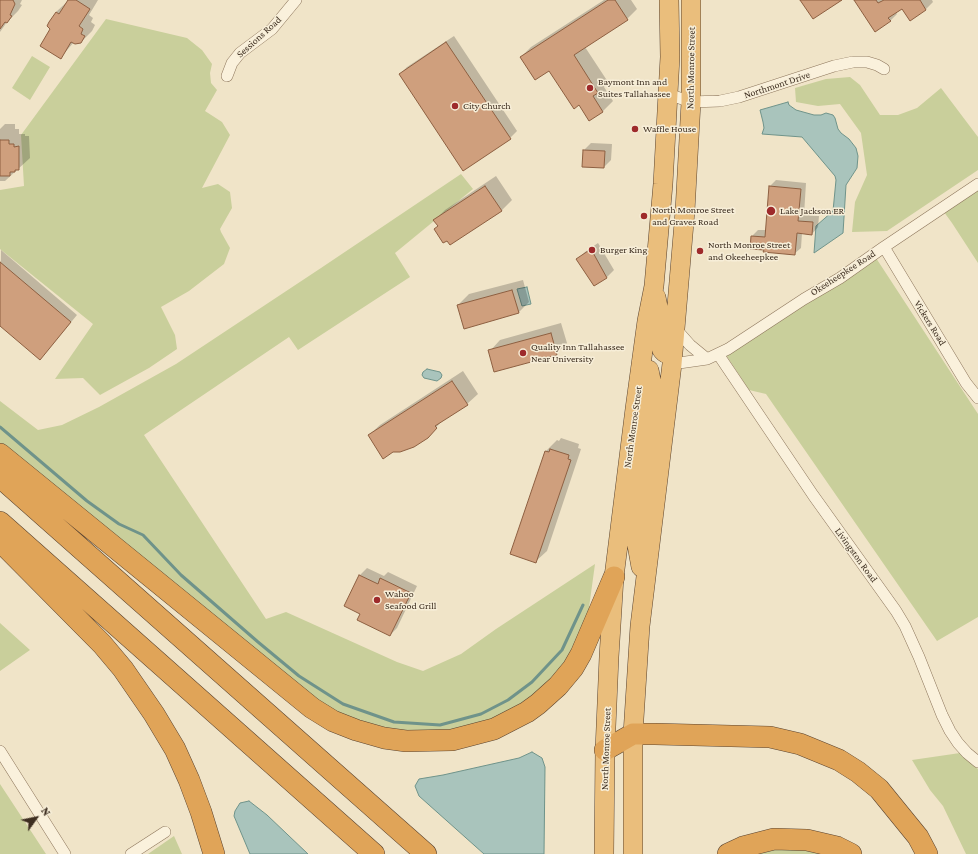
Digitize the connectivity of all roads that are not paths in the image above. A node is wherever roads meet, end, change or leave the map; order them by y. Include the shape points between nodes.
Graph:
1 (296, 0) edge
2 (669, 0) edge
3 (691, 0) edge
4 (884, 69) dead end
5 (227, 76) dead end
6 (668, 94) junction
7 (691, 102) junction
8 (978, 184) edge
9 (884, 247) junction
10 (654, 286) junction
11 (675, 328) junction
12 (718, 354) junction
13 (707, 359) junction
14 (642, 361) junction
15 (672, 364) junction
16 (978, 398) edge
17 (0, 454) edge
18 (0, 477) edge
19 (0, 522) edge
20 (0, 541) edge
21 (614, 578) junction
22 (645, 586) junction
23 (633, 734) junction
24 (605, 750) junction
25 (0, 751) edge
26 (978, 762) edge
27 (165, 832) dead end
28 (65, 854) edge
29 (131, 854) edge
30 (214, 854) edge
31 (374, 854) edge
32 (426, 854) edge
33 (604, 854) edge
34 (633, 854) edge
35 (728, 854) edge
36 (851, 854) edge
37 (927, 854) edge

1 - 5 street, Sessions Road via 272,29 240,52
2 - 6 highway, North Monroe Street
3 - 7 highway, North Monroe Street
4 - 7 street, Northmont Drive via 867,62 853,62 739,97 720,101
6 - 7 street, Northmont Drive
6 - 10 highway, North Monroe Street
7 - 11 highway, North Monroe Street
8 - 9 street, Okeeheepkee Road
9 - 12 street, Okeeheepkee Road via 840,278
9 - 16 street, Vickers Road via 966,383
10 - 14 highway, North Monroe Street
10 - 15 highway via 662,328 662,350
11 - 13 street
11 - 15 highway, North Monroe Street
12 - 13 street, Okeeheepkee Road
12 - 26 street, Livingston Road via 813,496 896,611 920,657 950,731
13 - 15 street, Okeeheepkee Road
14 - 21 highway, North Monroe Street
14 - 22 highway via 650,372 652,385 634,528
15 - 22 highway, North Monroe Street
17 - 21 highway via 312,708 333,721 384,738 406,741 452,740 494,729 527,712 558,686 572,668 581,654
18 - 32 highway
19 - 31 highway
20 - 30 highway via 123,668 175,749 201,812
21 - 24 highway, North Monroe Street
22 - 23 highway, North Monroe Street
23 - 24 highway
23 - 34 highway, North Monroe Street
23 - 37 highway via 770,737 800,744 839,760 879,789 918,837
24 - 33 highway, North Monroe Street
25 - 28 street
27 - 29 street
35 - 36 highway via 743,846 774,839 807,840 837,847

